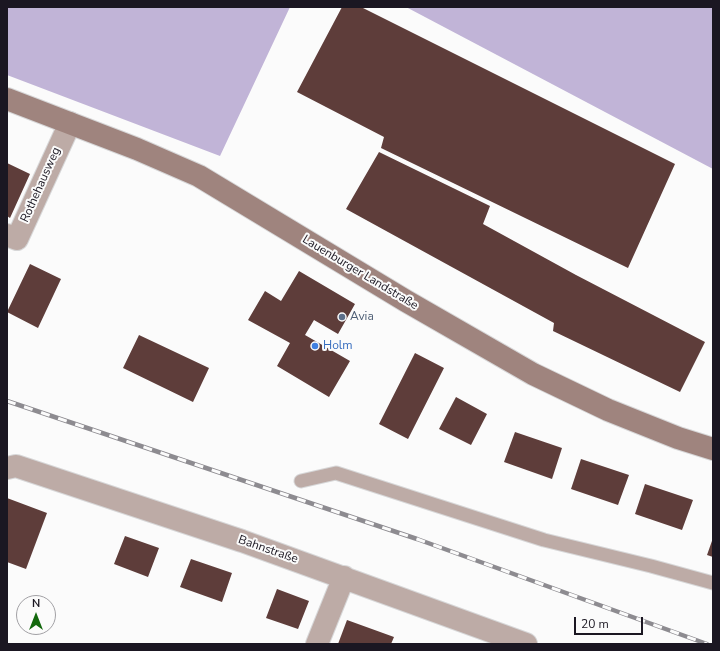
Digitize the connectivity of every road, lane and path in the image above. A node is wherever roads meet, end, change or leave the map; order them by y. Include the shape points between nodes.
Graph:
1 (7, 100) edge
2 (70, 123) junction
3 (7, 235) edge
4 (713, 449) edge
5 (7, 468) edge
6 (301, 481) dead end
7 (344, 577) junction
8 (713, 583) edge
9 (317, 644) edge
10 (526, 644) edge

1 - 2 main road, Lauenburger Landstraße
2 - 3 street, Rothehausweg via 17,239
2 - 4 main road, Lauenburger Landstraße via 199,176 533,374 608,410
5 - 7 street, Bahnstraße via 16,466
6 - 8 lane via 336,473 544,540
7 - 9 street
7 - 10 street, Bahnstraße

